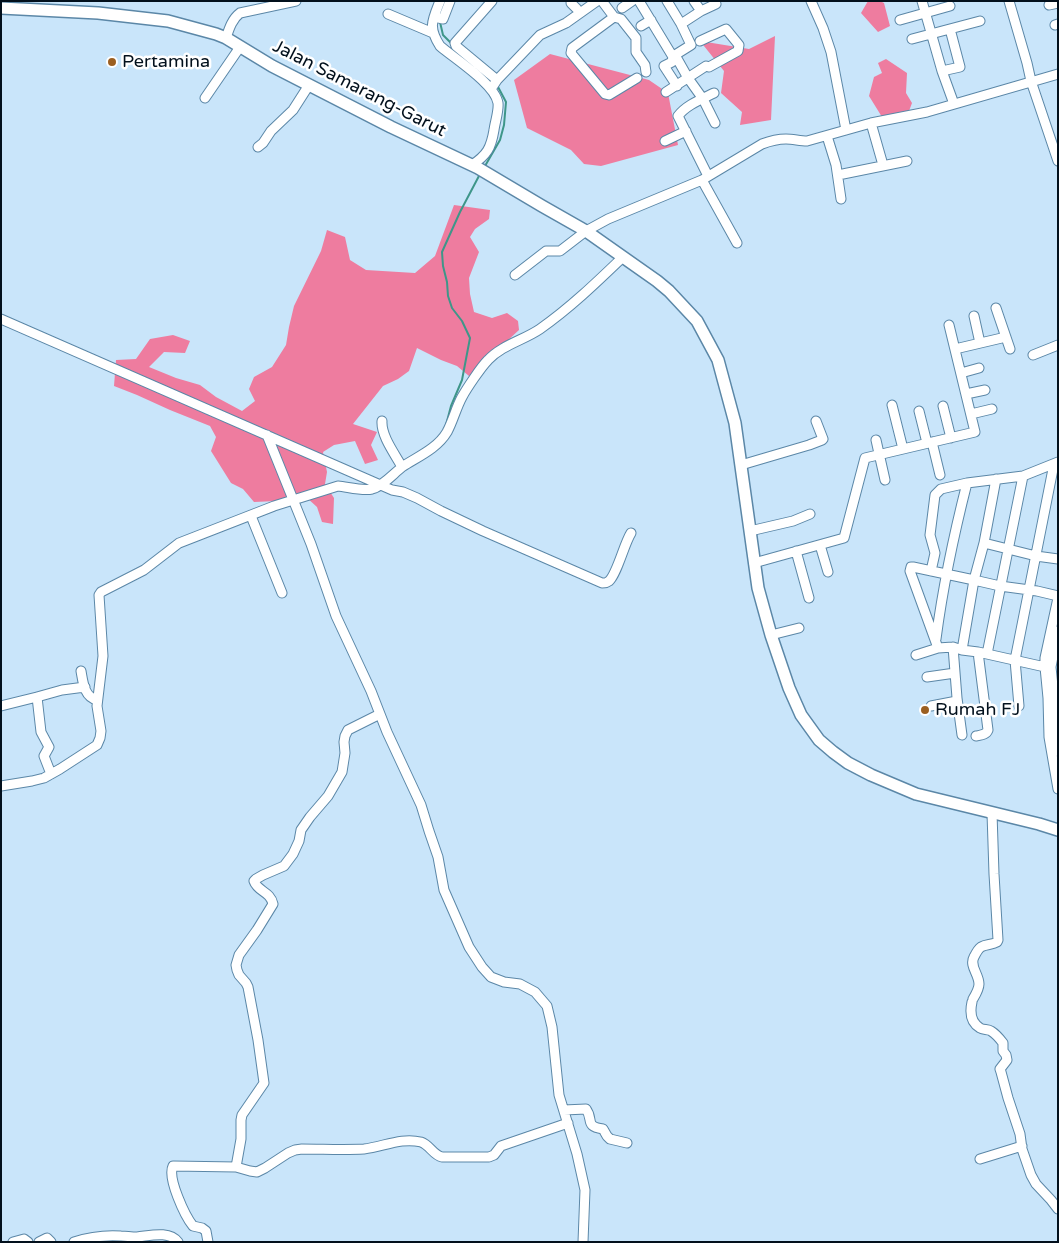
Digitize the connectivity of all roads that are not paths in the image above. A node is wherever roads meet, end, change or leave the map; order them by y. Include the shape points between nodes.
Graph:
1 (296, 1) edge
2 (440, 1) edge
3 (450, 1) edge
4 (492, 1) edge
5 (597, 1) edge
6 (602, 1) edge
7 (632, 1) edge
8 (639, 1) edge
9 (667, 1) edge
10 (694, 1) edge
11 (811, 1) edge
12 (922, 1) edge
13 (1009, 1) edge
14 (716, 4) dead end
15 (950, 6) dead end
16 (1, 8) edge
17 (622, 8) dead end
18 (701, 11) junction
19 (926, 13) junction
20 (388, 14) dead end
21 (614, 16) junction
22 (438, 18) junction
23 (651, 20) junction
24 (900, 20) dead end
25 (980, 21) dead end
26 (681, 24) junction
27 (641, 26) dead end
28 (950, 29) junction
29 (433, 34) junction
30 (932, 34) junction
31 (226, 38) junction
32 (912, 39) dead end
33 (696, 42) junction
34 (240, 47) junction
35 (674, 56) junction
36 (646, 72) dead end
37 (942, 72) junction
38 (1058, 74) edge
39 (637, 78) dead end
40 (688, 78) junction
41 (1031, 81) junction
42 (309, 85) junction
43 (493, 85) junction
44 (677, 86) junction
45 (666, 92) dead end
46 (714, 93) dead end
47 (205, 98) dead end
48 (703, 99) junction
49 (954, 104) junction
50 (716, 123) dead end
51 (871, 123) junction
52 (846, 130) junction
53 (686, 131) junction
54 (827, 136) junction
55 (665, 141) dead end
56 (258, 147) dead end
57 (1056, 148) edge
58 (907, 161) dead end
59 (1058, 161) edge
60 (883, 165) junction
61 (475, 166) junction
62 (838, 175) junction
63 (705, 178) junction
64 (841, 199) dead end
65 (586, 231) junction
66 (737, 243) dead end
67 (623, 257) junction
68 (515, 276) dead end
69 (996, 308) dead end
70 (974, 316) dead end
71 (1, 318) edge
72 (949, 325) dead end
73 (1006, 337) junction
74 (980, 343) junction
75 (1058, 344) edge
76 (955, 349) junction
77 (1010, 349) dead end
78 (1033, 355) dead end
79 (979, 368) dead end
80 (961, 372) junction
81 (985, 390) dead end
82 (966, 394) junction
83 (892, 405) dead end
84 (943, 406) dead end
85 (992, 409) dead end
86 (919, 411) dead end
87 (970, 414) junction
88 (382, 421) dead end
89 (816, 421) dead end
90 (267, 435) junction
91 (951, 438) junction
92 (876, 440) dead end
93 (929, 443) junction
94 (903, 449) junction
95 (879, 455) junction
96 (1056, 463) edge
97 (741, 465) junction
98 (402, 467) junction
99 (940, 475) dead end
100 (1023, 476) junction
101 (996, 479) junction
102 (885, 480) dead end
103 (967, 483) junction
104 (380, 485) junction
105 (293, 501) junction
106 (810, 514) dead end
107 (251, 516) junction
108 (750, 531) junction
109 (631, 533) dead end
110 (984, 543) junction
111 (820, 545) junction
112 (1008, 549) junction
113 (796, 552) junction
114 (1036, 556) junction
115 (1058, 559) edge
116 (754, 563) junction
117 (931, 571) junction
118 (828, 572) dead end
119 (947, 574) junction
120 (974, 580) junction
121 (1000, 586) junction
122 (1030, 590) junction
123 (282, 593) dead end
124 (1058, 597) edge
125 (809, 598) dead end
126 (1056, 611) edge
127 (799, 628) dead end
128 (1058, 631) edge
129 (771, 635) junction
130 (937, 645) junction
131 (952, 647) junction
132 (962, 650) junction
133 (982, 653) junction
134 (916, 655) dead end
135 (1015, 660) junction
136 (1048, 667) junction
137 (81, 670) dead end
138 (955, 672) junction
139 (927, 677) dead end
140 (85, 687) junction
141 (1056, 696) edge
142 (37, 697) junction
143 (98, 700) junction
144 (957, 701) junction
145 (1, 706) edge
146 (931, 706) dead end
147 (1019, 706) dead end
148 (380, 714) junction
149 (962, 735) dead end
150 (976, 736) dead end
151 (1058, 751) edge
152 (51, 774) junction
153 (1, 786) edge
154 (1058, 789) edge
155 (992, 813) junction
156 (1058, 830) edge
157 (564, 1110) junction
158 (568, 1123) junction
159 (627, 1143) dead end
160 (1022, 1146) junction
161 (980, 1159) dead end
162 (236, 1167) junction
163 (1058, 1209) edge
164 (13, 1242) edge
165 (28, 1242) edge
166 (39, 1242) edge
167 (50, 1242) edge
168 (74, 1242) edge
169 (178, 1242) edge
170 (208, 1242) edge
171 (582, 1242) edge

1 - 31 street via 240,13
2 - 22 street
3 - 22 street
4 - 43 street via 455,43
5 - 43 street via 566,23 540,34
6 - 21 street
7 - 17 street
8 - 23 street
9 - 26 street
10 - 18 street
11 - 52 street via 831,52
12 - 19 street
13 - 41 street
14 - 18 street
15 - 19 street
16 - 31 main road, Jalan Samarang-Garut via 98,13 168,21
18 - 26 street
19 - 24 street
19 - 30 street
20 - 29 street
21 - 36 street via 621,19 636,38 636,52
21 - 39 street via 572,48 571,53 605,94 609,95
22 - 29 street via 432,26
23 - 27 street
23 - 35 street
25 - 28 street
26 - 33 street
28 - 30 street
28 - 37 street via 960,67
29 - 43 street via 440,46 488,85
30 - 32 street
30 - 37 street
31 - 34 main road, Jalan Samarang-Garut
33 - 35 street
33 - 40 street via 726,29 739,45 738,51
34 - 42 main road, Jalan Samarang-Garut
34 - 47 street
35 - 40 street
35 - 44 street via 672,62 664,66
37 - 49 street
38 - 41 street
40 - 44 street
40 - 48 street
41 - 49 street
41 - 57 street
42 - 56 street via 293,110
42 - 61 main road, Jalan Samarang-Garut
43 - 61 street via 498,104 491,145
44 - 45 street
46 - 48 street
48 - 50 street
48 - 53 street via 678,116
49 - 51 street
51 - 52 street
51 - 60 street
52 - 54 street
53 - 55 street
53 - 63 street
54 - 62 street
54 - 63 street via 807,142 772,140
57 - 59 street
58 - 60 street
60 - 62 street
61 - 65 main road, Jalan Samarang-Garut
62 - 64 street
63 - 65 street
63 - 66 street
65 - 67 main road, Jalan Samarang-Garut
65 - 68 street via 560,251 546,251
67 - 97 main road, Jalan Samarang-Garut via 669,291 697,321 718,360 735,423
67 - 98 street via 539,329 488,360 462,397 443,436 425,453
69 - 73 street
70 - 74 street
71 - 90 street
72 - 76 street
73 - 74 street
73 - 77 street
74 - 76 street
75 - 78 street
76 - 80 street
79 - 80 street
80 - 82 street
81 - 82 street
82 - 87 street
83 - 94 street
84 - 91 street
85 - 87 street
86 - 93 street
87 - 91 street via 975,432
88 - 98 street via 384,433
89 - 97 street via 822,440
90 - 104 street
90 - 105 street
91 - 93 street
92 - 95 street
93 - 94 street
93 - 99 street
94 - 95 street
95 - 102 street
95 - 111 street via 865,458 844,538
96 - 100 street
96 - 114 street
97 - 108 main road, Jalan Samarang-Garut
98 - 104 street
100 - 101 street
100 - 112 street
101 - 103 street
101 - 110 street
103 - 117 street via 936,493 930,535 935,553
103 - 119 street
104 - 105 street via 362,490 338,486
104 - 109 street via 417,498 602,583 612,578
105 - 107 street
105 - 148 street via 336,616
106 - 108 street
107 - 123 street
107 - 143 street via 178,544 144,570 101,592 103,656
108 - 116 main road, Jalan Samarang-Garut
110 - 112 street
110 - 120 street
111 - 113 street
111 - 118 street
112 - 114 street
112 - 121 street
113 - 116 street
113 - 125 street
114 - 115 street
114 - 122 street
116 - 129 main road, Jalan Samarang-Garut
117 - 119 street
117 - 130 street via 910,569
119 - 120 street
119 - 130 street
120 - 121 street
120 - 132 street
121 - 122 street
121 - 133 street
122 - 124 street
122 - 135 street
124 - 126 street
126 - 136 street via 1045,658
127 - 129 street
128 - 136 street
129 - 155 main road, Jalan Samarang-Garut via 801,715 819,740 833,752 871,775 916,794
130 - 131 street
130 - 134 street
131 - 132 street
131 - 138 street
132 - 133 street
133 - 135 street
133 - 150 street via 988,730 984,735
135 - 136 street
135 - 147 street
136 - 141 street
136 - 154 street via 1049,737
137 - 140 street
138 - 139 street
138 - 144 street
140 - 142 street
140 - 143 street via 92,699
141 - 151 street
142 - 145 street
142 - 152 street via 41,732 49,746 44,756
143 - 152 street via 101,731 97,746
144 - 146 street
144 - 149 street
148 - 157 street via 421,805 438,857 444,890 469,947 491,977 520,984 535,992 547,1006 559,1095
148 - 162 street via 348,730 342,772 302,830 293,854 284,866 254,881 273,904 239,955 236,970 248,987 264,1083 242,1116
152 - 153 street
155 - 156 main road, Jalan Samarang-Garut
155 - 160 street via 998,940 980,948 972,960 979,986 972,1000 971,1014 980,1029 989,1030 1003,1043 1002,1051 1007,1060 1000,1069
157 - 158 street
157 - 159 street via 586,1109 592,1126 603,1129 610,1138
158 - 162 street via 501,1146 489,1157 437,1156 427,1144 410,1140 366,1148 295,1150 257,1172
158 - 171 street via 585,1190
160 - 161 street
160 - 163 street via 1036,1184
162 - 170 street via 172,1167 175,1188 186,1217 193,1226 206,1231
164 - 165 street via 24,1239
166 - 167 street via 47,1238
168 - 169 street via 106,1236 155,1234

